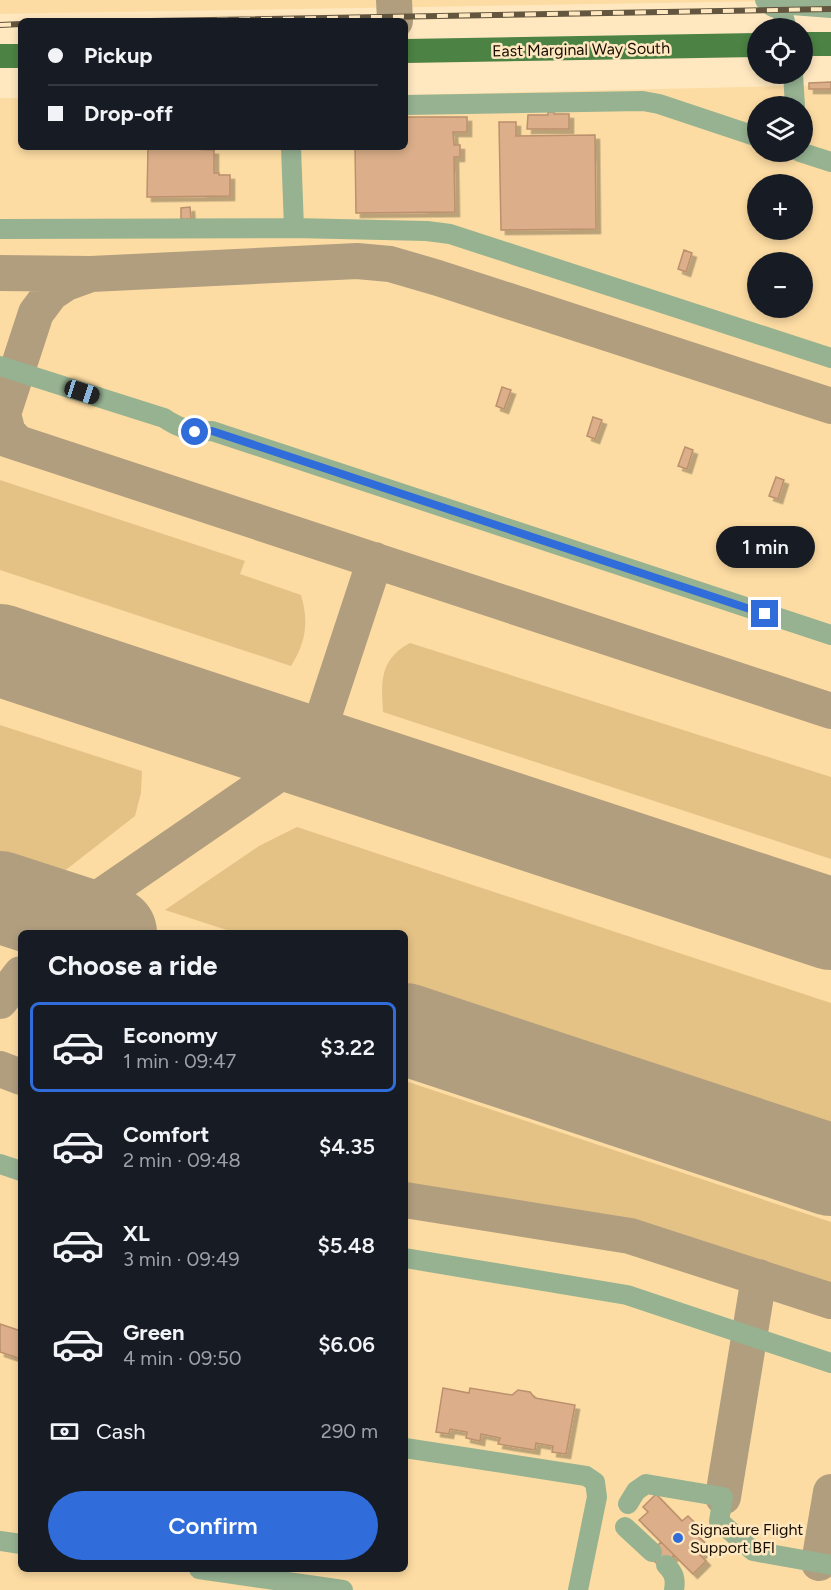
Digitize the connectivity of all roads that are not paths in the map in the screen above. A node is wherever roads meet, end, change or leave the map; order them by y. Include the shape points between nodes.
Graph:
1 (784, 4) edge
2 (831, 8) edge
3 (813, 44) edge
4 (831, 44) edge
5 (747, 45) edge
6 (408, 51) edge
7 (0, 56) edge
8 (18, 56) edge
9 (408, 105) edge
10 (747, 133) edge
11 (291, 150) edge
12 (813, 156) edge
13 (831, 162) edge
14 (294, 228) junction
15 (0, 229) edge
16 (831, 358) edge
17 (0, 366) edge
18 (831, 635) edge
19 (0, 1164) edge
20 (18, 1170) edge
21 (408, 1258) edge
22 (831, 1363) edge
23 (408, 1448) edge
24 (628, 1504) dead end
25 (625, 1527) dead end
26 (0, 1541) edge
27 (18, 1544) edge
28 (831, 1565) edge
29 (220, 1572) edge
30 (343, 1590) edge
31 (578, 1590) edge
32 (674, 1590) edge

1 - 2 lane
3 - 4 main road
5 - 6 main road, East Marginal Way South
7 - 8 main road
9 - 10 lane via 643,101
11 - 14 lane
12 - 13 lane
14 - 15 lane
14 - 16 lane via 450,234
17 - 18 lane via 164,418 175,426 195,432 212,431
19 - 20 lane
21 - 22 lane via 627,1295
23 - 31 lane via 586,1476 595,1482 597,1497
24 - 28 lane via 646,1484 723,1497 719,1521 753,1551
25 - 32 lane via 674,1574
26 - 27 lane
29 - 30 lane

